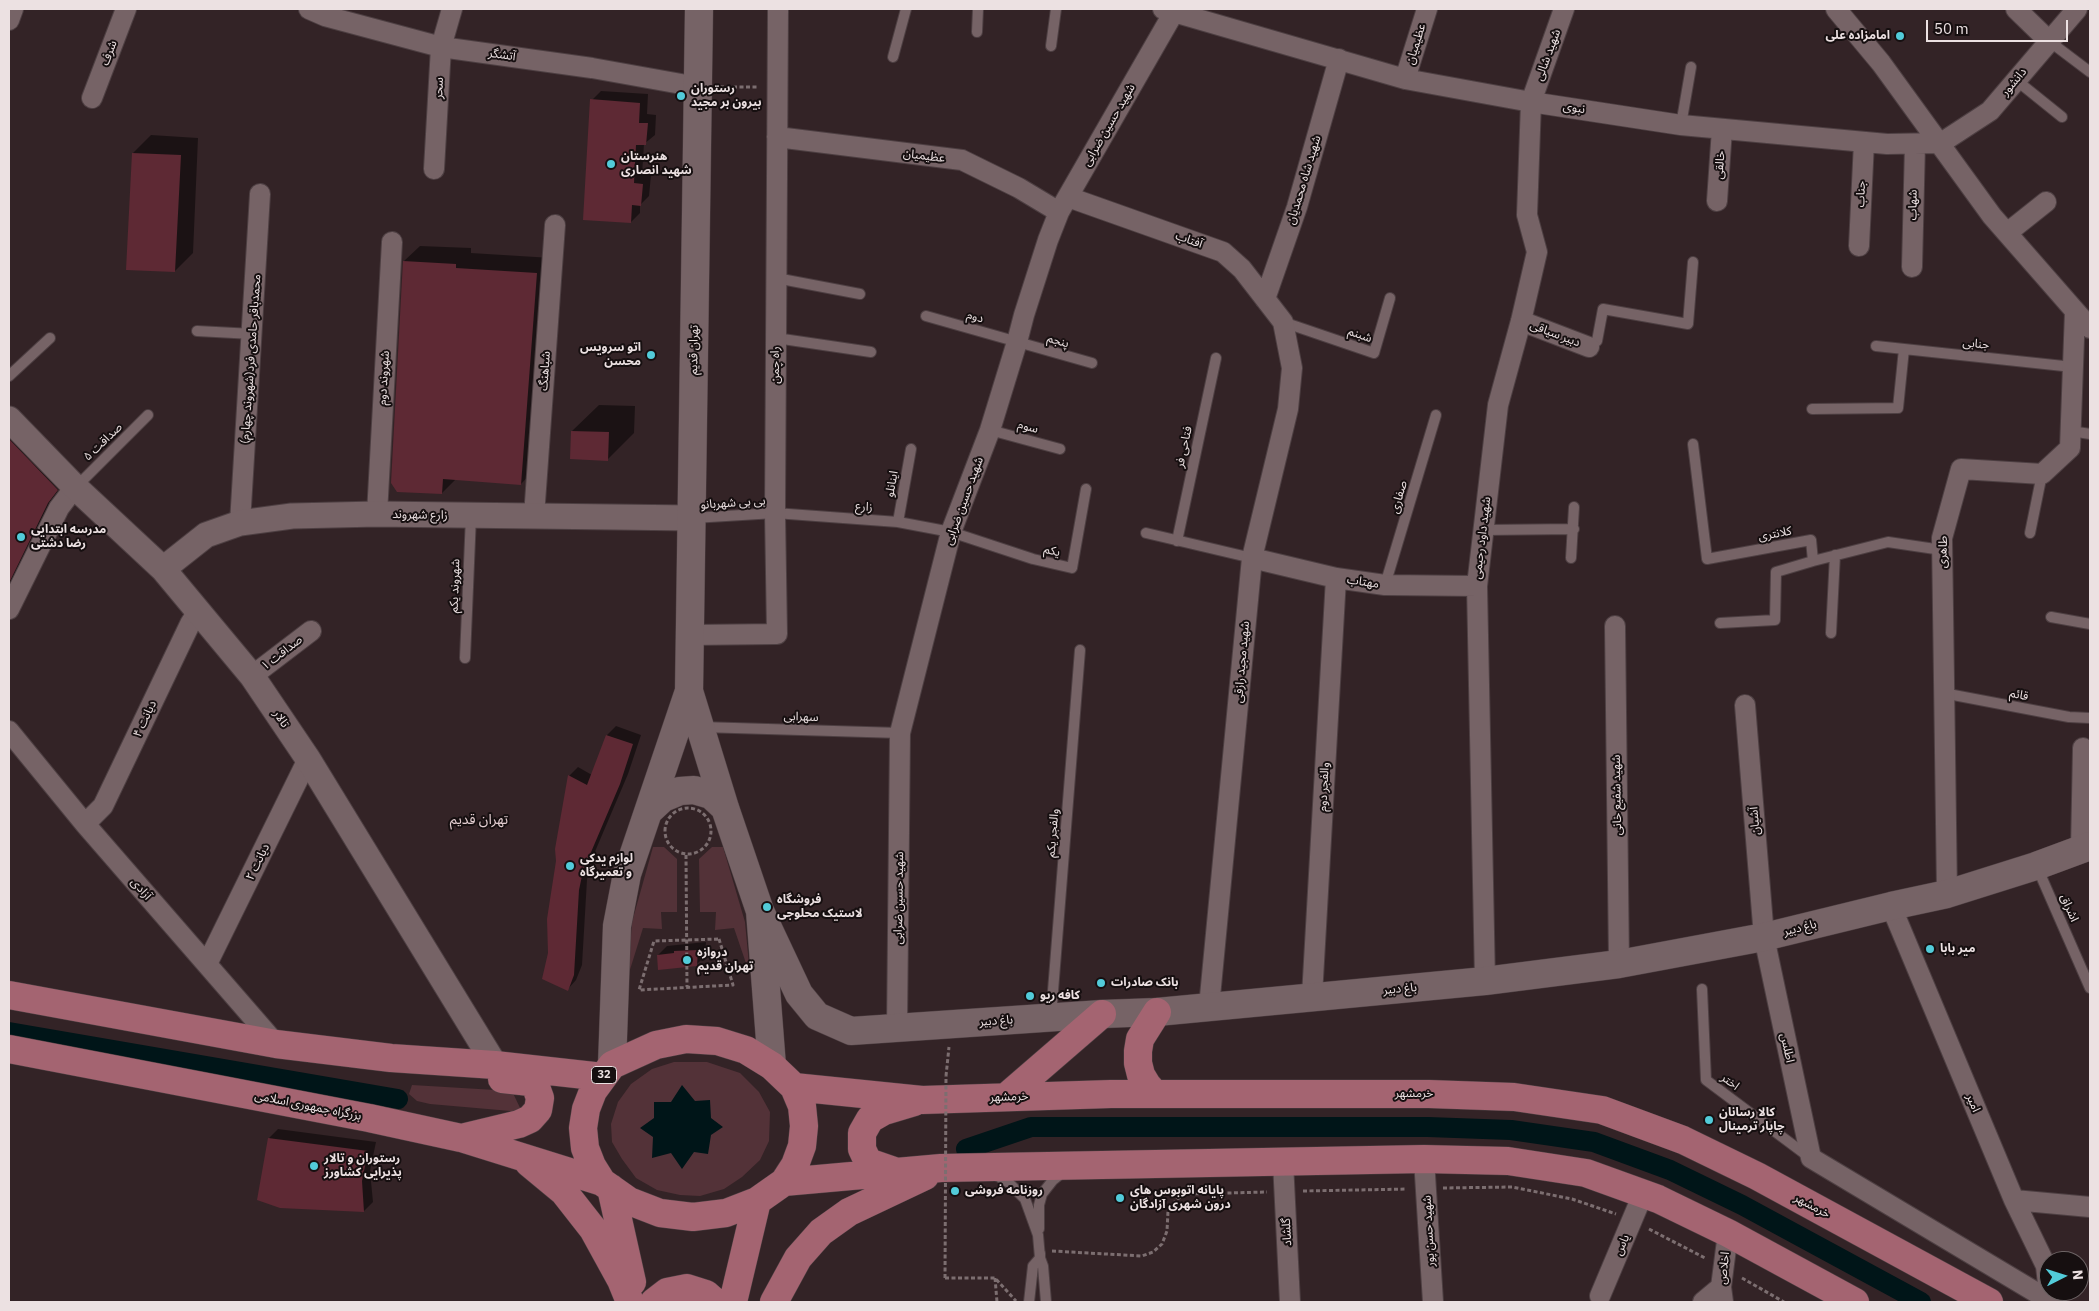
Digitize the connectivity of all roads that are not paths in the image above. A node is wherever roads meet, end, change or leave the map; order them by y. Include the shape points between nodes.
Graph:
1 (13, 9) edge
2 (126, 9) edge
3 (309, 9) edge
4 (452, 9) edge
5 (699, 9) edge
6 (778, 9) edge
7 (906, 9) edge
8 (978, 9) edge
9 (1056, 9) edge
10 (1427, 9) edge
11 (1564, 9) edge
12 (1836, 9) edge
13 (2016, 9) edge
14 (2076, 9) edge
15 (1168, 10) edge
16 (1218, 16) edge
17 (9, 20) edge
18 (977, 32) dead end
19 (2049, 41) junction
20 (1051, 46) dead end
21 (441, 47) junction
22 (893, 57) dead end
23 (1339, 59) junction
24 (1691, 67) dead end
25 (2090, 72) edge
26 (1405, 79) junction
27 (2016, 80) junction
28 (698, 86) junction
29 (92, 98) dead end
30 (1531, 102) junction
31 (2062, 117) dead end
32 (1681, 125) junction
33 (1722, 129) junction
34 (777, 138) junction
35 (1864, 142) junction
36 (1941, 143) junction
37 (1915, 144) junction
38 (434, 169) dead end
39 (260, 194) dead end
40 (1717, 201) dead end
41 (2046, 202) dead end
42 (1064, 205) junction
43 (555, 225) dead end
44 (2007, 233) junction
45 (392, 242) dead end
46 (1859, 246) dead end
47 (1693, 262) dead end
48 (1912, 267) dead end
49 (776, 278) junction
50 (860, 294) dead end
51 (1390, 298) dead end
52 (1265, 300) junction
53 (2075, 311) junction
54 (926, 316) dead end
55 (1521, 321) junction
56 (1283, 322) junction
57 (2090, 327) edge
58 (197, 331) dead end
59 (252, 334) junction
60 (50, 338) dead end
61 (776, 338) junction
62 (1017, 342) junction
63 (1876, 346) dead end
64 (1589, 348) joint
65 (1904, 349) junction
66 (871, 352) dead end
67 (1216, 358) dead end
68 (1092, 364) dead end
69 (2073, 367) junction
70 (9, 376) edge
71 (1812, 409) dead end
72 (1436, 415) dead end
73 (148, 416) dead end
74 (9, 419) edge
75 (990, 430) junction
76 (2081, 432) edge
77 (1693, 444) dead end
78 (1060, 449) dead end
79 (911, 450) dead end
80 (2042, 474) junction
81 (75, 487) junction
82 (1086, 489) dead end
83 (1574, 507) dead end
84 (775, 513) junction
85 (377, 514) junction
86 (471, 516) junction
87 (534, 516) junction
88 (692, 518) junction
89 (898, 522) junction
90 (240, 523) junction
91 (1574, 529) junction
92 (1484, 530) junction
93 (951, 532) junction
94 (1146, 533) dead end
95 (2030, 533) dead end
96 (1177, 541) junction
97 (1942, 550) junction
98 (1835, 555) junction
99 (1252, 558) junction
100 (1571, 558) dead end
101 (1813, 561) junction
102 (163, 569) junction
103 (1336, 578) junction
104 (1385, 585) junction
105 (1477, 586) junction
106 (9, 609) edge
107 (199, 610) junction
108 (2050, 618) dead end
109 (1720, 624) dead end
110 (2090, 624) edge
111 (1615, 626) dead end
112 (311, 631) dead end
113 (1830, 633) dead end
114 (690, 635) junction
115 (1080, 650) dead end
116 (465, 658) dead end
117 (252, 676) junction
118 (689, 691) junction
119 (1944, 693) junction
120 (1746, 705) dead end
121 (2090, 718) edge
122 (700, 727) junction
123 (9, 731) edge
124 (900, 733) junction
125 (2083, 748) dead end
126 (308, 759) junction
127 (725, 808) junction
128 (648, 812) junction
129 (85, 824) junction
130 (2086, 848) edge
131 (2036, 866) junction
132 (1947, 894) junction
133 (1891, 906) junction
134 (760, 911) junction
135 (1764, 937) junction
136 (207, 964) junction
137 (1618, 964) junction
138 (1485, 981) junction
139 (2090, 988) edge
140 (1702, 989) dead end
141 (9, 995) edge
142 (1312, 996) junction
143 (1209, 1007) junction
144 (1157, 1012) junction
145 (1102, 1014) junction
146 (1050, 1018) junction
147 (898, 1028) junction
148 (276, 1044) junction
149 (9, 1049) edge
150 (391, 1058) junction
151 (495, 1065) junction
152 (772, 1066) junction
153 (608, 1071) junction
154 (794, 1087) junction
155 (1155, 1094) junction
156 (1006, 1097) junction
157 (922, 1100) junction
158 (461, 1138) junction
159 (519, 1154) junction
160 (1812, 1158) junction
161 (1424, 1159) junction
162 (1283, 1162) junction
163 (1071, 1166) junction
164 (973, 1167) junction
165 (941, 1168) junction
166 (897, 1172) junction
167 (784, 1182) junction
168 (606, 1185) junction
169 (1643, 1194) junction
170 (2014, 1200) junction
171 (757, 1201) junction
172 (2090, 1207) edge
173 (1728, 1233) junction
174 (1040, 1258) junction
175 (1722, 1294) edge
176 (1600, 1296) dead end
177 (1982, 1300) edge
178 (630, 1302) edge
179 (637, 1302) edge
180 (654, 1302) edge
181 (715, 1302) edge
182 (734, 1302) edge
183 (774, 1302) edge
184 (1029, 1302) edge
185 (1046, 1302) edge
186 (1290, 1302) edge
187 (1433, 1302) edge
188 (1703, 1302) edge
189 (1855, 1302) edge
190 (2051, 1302) edge

1 - 17 street
2 - 29 street, شرف
3 - 21 street, آتشگر
4 - 21 street, سحر
5 - 28 main road, تهران قدیم
6 - 34 street, راه چمن
7 - 22 lane
8 - 18 lane
9 - 20 lane
10 - 26 street, عظیمیان
11 - 30 street, شهید شالی
12 - 36 street
13 - 19 street
14 - 19 street, دانشور
15 - 16 street, نبوی
15 - 42 street, شهید حسین ضرابی
16 - 23 street, نبوی
19 - 25 lane
19 - 27 street, دانشور
21 - 28 street, آتشگر
21 - 38 street, سحر
23 - 26 street, نبوی
23 - 52 street, شهید شاه محمدیان via 1297,208
24 - 32 lane
26 - 30 street, نبوی
27 - 31 lane
27 - 36 street, دانشور via 1990,111
28 - 88 main road, تهران قدیم
30 - 32 street, نبوی
30 - 55 street, شهید داود رحیمی via 1527,215 1537,252
32 - 33 street, نبوی
33 - 35 street, نبوی
33 - 40 street, خالقی
34 - 42 street, عظیمیان via 962,160 1019,188
34 - 49 street, راه چمن
35 - 37 street, نبوی
35 - 46 street, جناب
36 - 37 street, نبوی
36 - 44 street
37 - 48 street, شهاب
39 - 59 street, محمدباقر حامدی فرد(شهروند چهارم)
41 - 44 street
42 - 52 street, آفتاب via 1223,252 1242,269
42 - 62 street, شهید حسین ضرابی via 1045,249
43 - 87 street, شباهنگ
44 - 53 street
45 - 85 street, شهروند دوم
47 - 64 lane via 1688,324 1604,309 1597,341
49 - 50 lane
49 - 61 street, راه چمن
51 - 56 lane, شبنم via 1374,353
52 - 56 street, آفتاب
53 - 57 street
53 - 69 street
54 - 62 lane, دوم
55 - 64 street, دبیر سیاقی
55 - 92 street, شهید داود رحیمی via 1498,404
56 - 99 street, شهید مجید رازقی via 1292,368 1288,409
58 - 59 lane
59 - 90 street, محمدباقر حامدی فرد(شهروند چهارم)
60 - 70 lane
61 - 66 lane
61 - 84 street, راه چمن
62 - 68 lane, پنجم
62 - 75 street, شهید حسین ضرابی
63 - 65 lane, جنابی
65 - 69 lane, جنابی
65 - 71 lane via 1898,408
67 - 96 lane, فتاحی فر
69 - 76 street
72 - 104 lane, صفاری
73 - 81 lane, صداقت ۵
74 - 81 street, تالار
75 - 78 lane, سوم
75 - 93 street, شهید حسین ضرابی
76 - 80 street via 2070,448
77 - 101 lane, کلانتری via 1707,559 1811,540
79 - 89 lane, اینانلو
80 - 95 lane
80 - 97 street, طاهری via 1961,469 1942,538
81 - 102 street, تالار
81 - 106 street via 59,508
82 - 93 lane, یکم via 1072,568
83 - 91 lane
84 - 88 lane, بی بی شهربانو
84 - 89 lane, زارع
84 - 114 street, راه چمن via 777,634
85 - 86 street, زارع شهروند
85 - 90 street, زارع شهروند via 292,516
86 - 87 street, زارع شهروند
86 - 116 lane, شهروند یکم
87 - 88 street, زارع شهروند
88 - 114 main road, تهران قدیم
89 - 93 lane, زارع
90 - 102 street, زارع شهروند via 206,535
91 - 92 lane
91 - 100 lane
92 - 105 street, شهید داود رحیمی
93 - 124 street, شهید حسین ضرابی
94 - 96 lane
96 - 99 lane
97 - 98 lane via 1888,542
97 - 119 street, طاهری
98 - 101 lane
98 - 113 lane
99 - 103 street, مهتاب
99 - 143 street, شهید مجید رازقی
101 - 109 lane via 1776,572 1775,620
102 - 107 street, تالار
103 - 104 street, مهتاب
103 - 142 street, والفجر دوم
104 - 105 street, مهتاب
105 - 138 street, شهید داود رحیمی
107 - 117 street, تالار
107 - 129 street, دیانت ۴ via 103,806
108 - 110 lane
111 - 137 street, شهید شفیع خانی
112 - 117 street, صداقت ۱
114 - 118 main road, تهران قدیم
115 - 146 lane, والفجر یکم
117 - 126 street, تالار
118 - 122 main road
118 - 128 main road
119 - 121 lane, قائم via 2069,717
119 - 132 street, طاهری
120 - 135 street, آشیان
122 - 124 lane, سهرابی
122 - 127 main road
123 - 129 street, آزادی
124 - 147 street, شهید حسین ضرابی
125 - 130 street
126 - 136 street, دیانت ۲
126 - 151 street, تالار
127 - 128 main road via 711,795 694,790 680,791 663,798
127 - 134 main road
128 - 153 main road via 627,874 617,926
129 - 136 street, آزادی
130 - 131 main road, باغ دبیر
131 - 132 main road, باغ دبیر
131 - 139 lane, اشراق
132 - 133 main road, باغ دبیر
133 - 135 main road, باغ دبیر
133 - 170 street, امیر
134 - 147 main road, باغ دبیر via 799,994 817,1016 851,1031
134 - 152 main road
135 - 137 main road, باغ دبیر
135 - 160 street, اطلس
136 - 148 street, آزادی
137 - 138 main road, باغ دبیر
138 - 142 main road, باغ دبیر
140 - 160 lane, اختر via 1706,1080
141 - 148 main road, 32
142 - 143 main road, باغ دبیر
143 - 144 main road, باغ دبیر
144 - 145 main road, باغ دبیر
144 - 155 main road via 1140,1039 1138,1051 1141,1075
145 - 146 main road, باغ دبیر
145 - 156 main road
146 - 147 main road, باغ دبیر
148 - 150 main road, 32
149 - 158 main road, بزرگراه جمهوری اسلامی / 32
150 - 151 main road, 32
150 - 158 main road via 417,1071 530,1082 536,1087 540,1098 538,1110 530,1120
151 - 153 main road, 32
152 - 153 main road, 32 via 746,1050 717,1041 686,1039 656,1045
152 - 154 main road, 32
153 - 168 main road, 32 via 593,1091 583,1128 585,1148 592,1166
154 - 157 main road, خرمشهر
154 - 167 main road, 32 via 802,1106 802,1146
155 - 156 main road, خرمشهر
155 - 177 main road, خرمشهر via 1514,1097 1602,1110 1682,1140 1757,1176
156 - 157 main road, خرمشهر
157 - 166 main road via 870,1118 862,1133 862,1149 868,1162
158 - 159 main road, بزرگراه جمهوری اسلامی / 32
159 - 168 main road, بزرگراه جمهوری اسلامی / 32
159 - 178 main road via 564,1192 593,1229
160 - 190 street
161 - 162 main road
161 - 169 main road via 1508,1161 1586,1173
161 - 187 street, شهید حسن پور
162 - 163 main road
162 - 186 street, گلشاد
163 - 164 main road
163 - 174 lane via 1042,1194 1039,1205
164 - 165 main road
164 - 174 lane via 991,1172 1025,1199 1038,1236
165 - 166 main road
165 - 183 main road via 849,1212 821,1232 798,1258
166 - 167 main road
167 - 171 main road, 32
168 - 171 main road, 32 via 629,1201 660,1213 693,1217 726,1213
168 - 179 main road, 32
169 - 173 main road
169 - 176 street, یاس
170 - 172 street
170 - 190 street, امیر via 2046,1266
171 - 182 main road
173 - 175 street, اخلاص
173 - 189 main road
174 - 184 lane via 1034,1266
174 - 185 lane
175 - 188 street
180 - 181 main road via 667,1292 687,1288 706,1294

